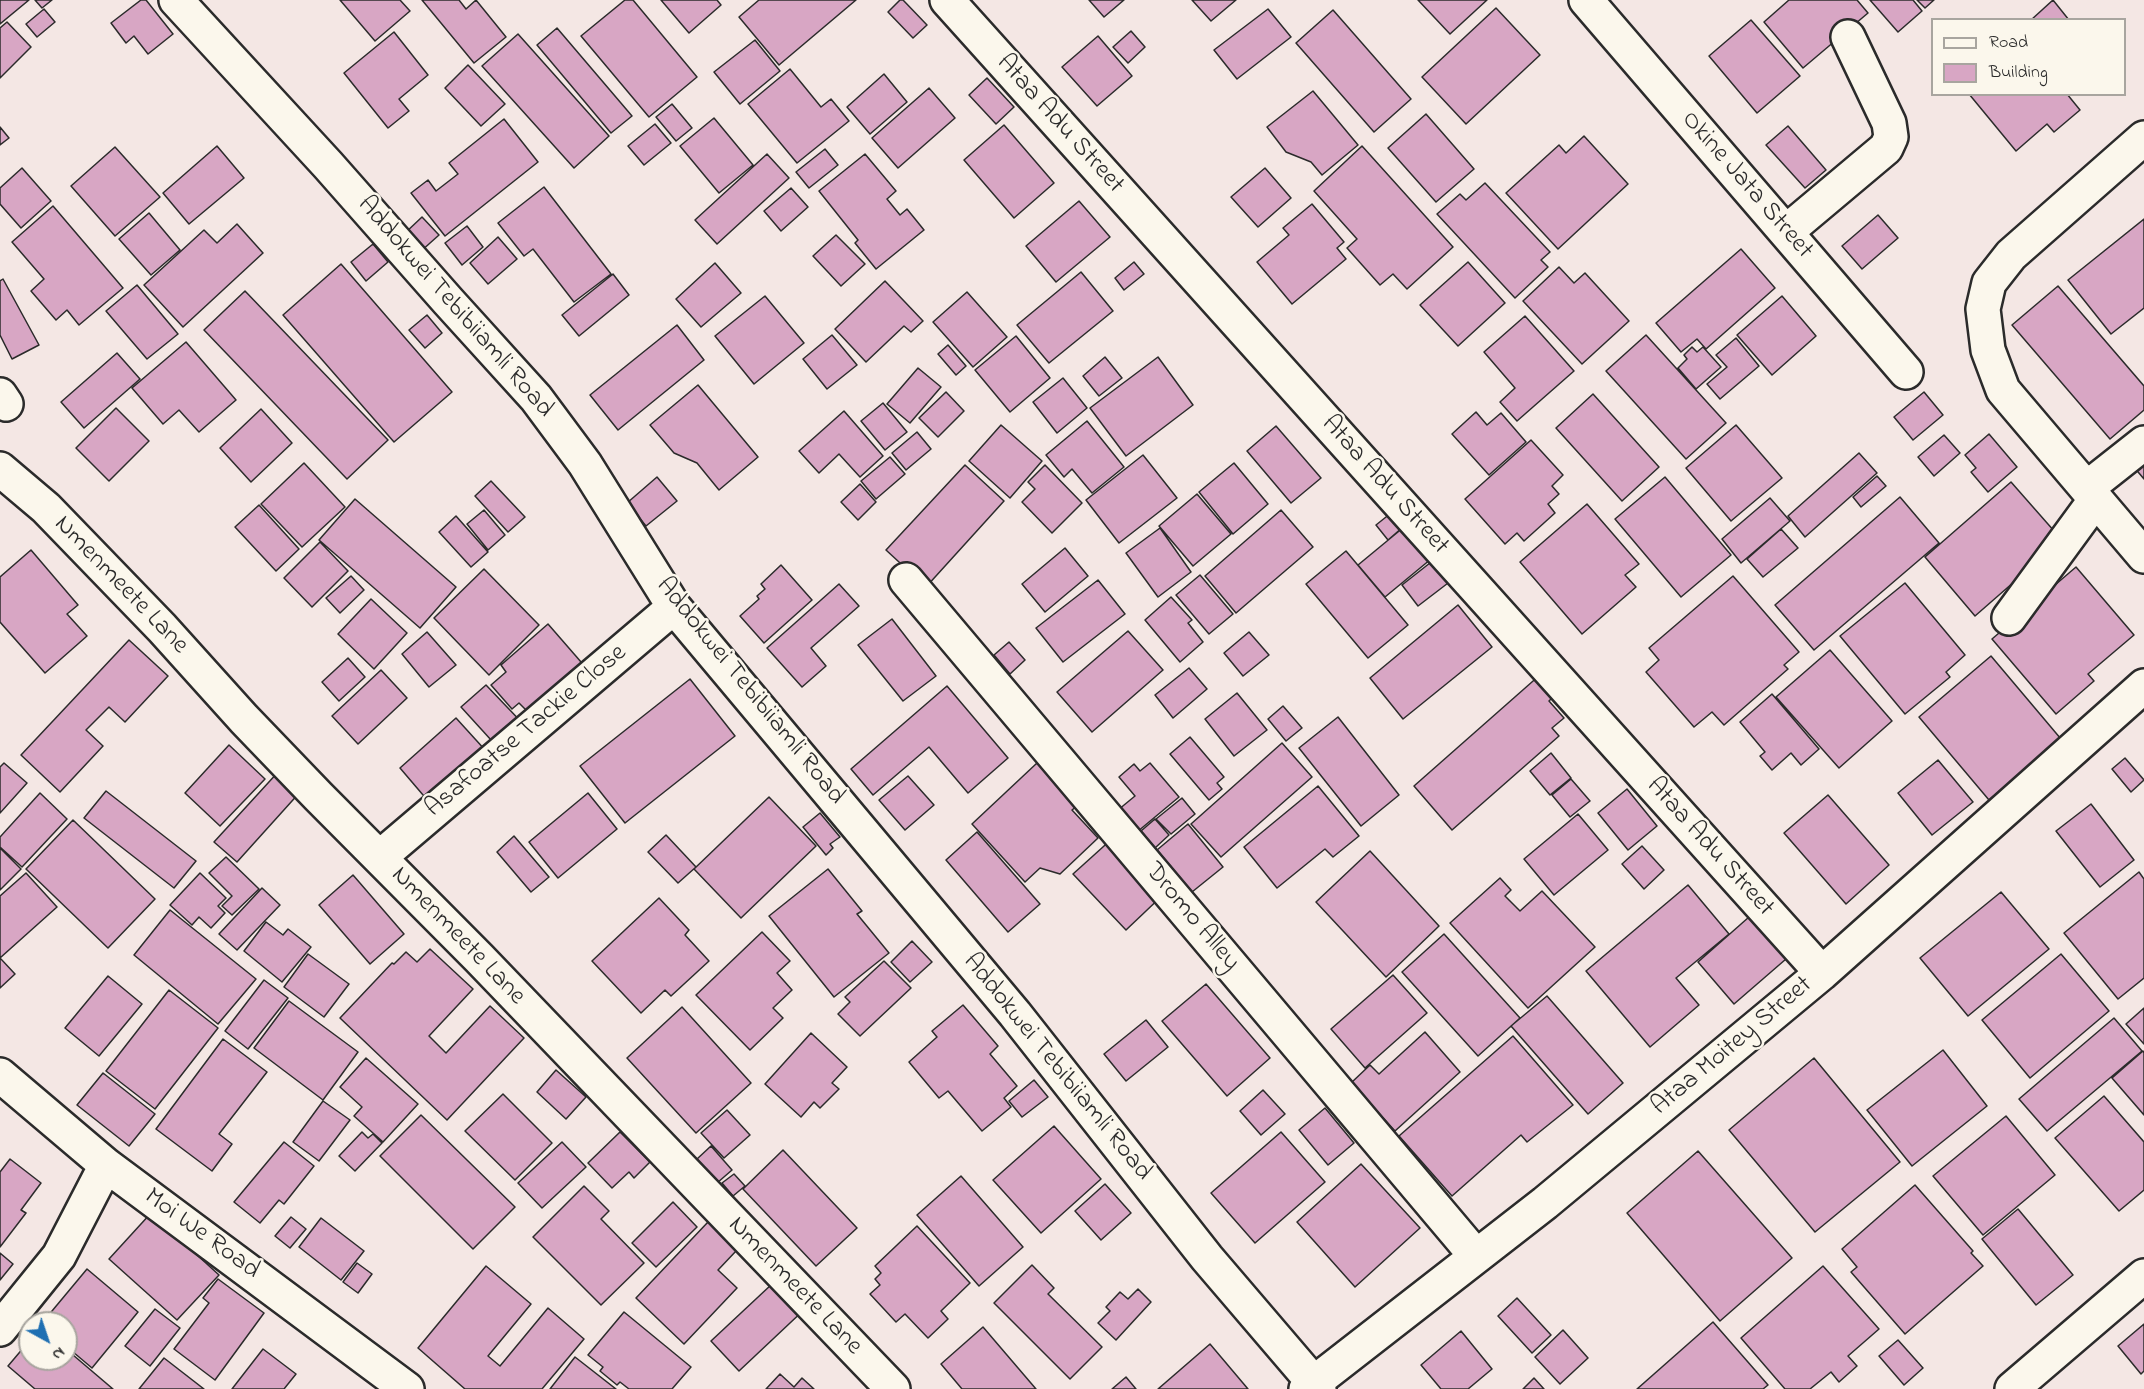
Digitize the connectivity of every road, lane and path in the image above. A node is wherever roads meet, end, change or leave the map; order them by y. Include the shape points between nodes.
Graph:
1 (176, 0) edge
2 (947, 0) edge
3 (1586, 0) edge
4 (1848, 37) dead end
5 (2144, 138) edge
6 (1786, 232) junction
7 (1906, 372) dead end
8 (2144, 443) edge
9 (10, 477) edge
10 (2091, 493) junction
11 (2144, 556) edge
12 (906, 580) dead end
13 (674, 607) junction
14 (2009, 618) dead end
15 (2144, 686) edge
16 (380, 857) junction
17 (1822, 973) junction
18 (0, 1075) edge
19 (106, 1165) junction
20 (1476, 1256) junction
21 (2144, 1276) edge
22 (0, 1329) edge
23 (1313, 1387) edge
24 (407, 1389) edge
25 (893, 1389) edge
26 (2012, 1389) edge

1 - 13 street, Addokwei Tebibiiamli Road via 536,398 585,464
2 - 17 street, Ataa Adu Street
3 - 6 street, Okine Jata Street
4 - 6 street via 1889,123 1891,137 1886,148
5 - 10 street via 2011,255 1989,283 1983,309 1988,350 2003,390
6 - 7 street, Okine Jata Street
8 - 10 street
9 - 16 street, Nmenmeete Lane via 46,508
10 - 11 street
10 - 14 street
12 - 20 street, Dromo Alley
13 - 16 street, Asafoatse Tackie Close
13 - 23 street, Addokwei Tebibiiamli Road via 1015,1014
15 - 17 street, Ataa Moitey Street
16 - 25 street, Nmenmeete Lane
17 - 20 street, Ataa Moitey Street
18 - 19 street, Moi We Road
19 - 22 street via 59,1256
19 - 24 street, Moi We Road
20 - 23 street, Ataa Moitey Street
21 - 26 street

